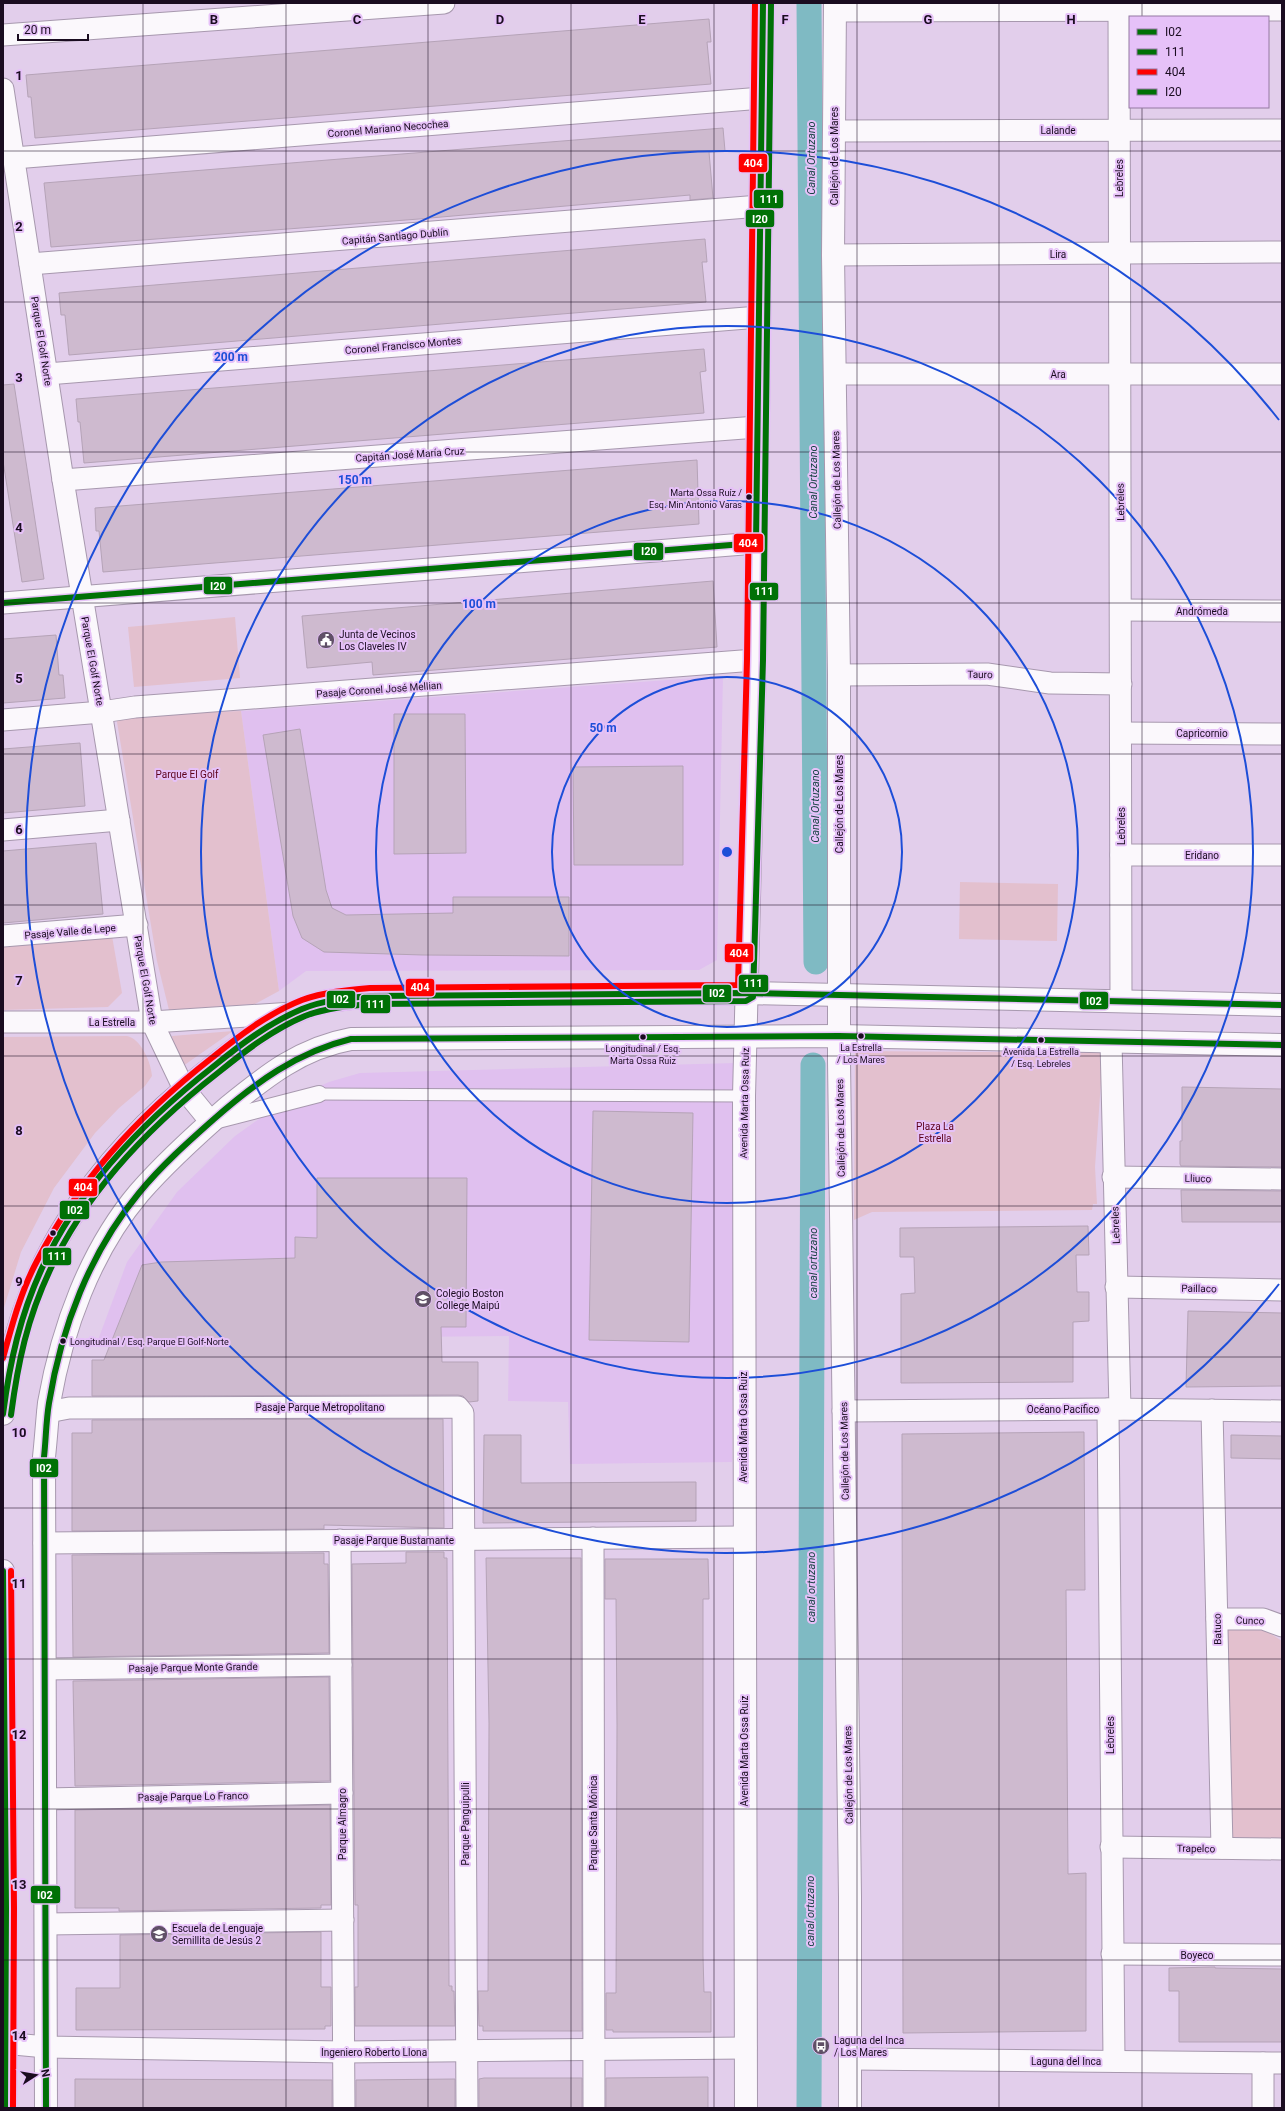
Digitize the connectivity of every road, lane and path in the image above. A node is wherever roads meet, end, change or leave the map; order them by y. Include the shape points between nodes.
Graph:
1 (444, 3) edge
2 (763, 3) edge
3 (834, 7) edge
4 (1119, 7) edge
5 (1282, 10) edge
6 (3, 35) edge
7 (3, 89) edge
8 (762, 98) junction
9 (1119, 130) junction
10 (1282, 130) edge
11 (834, 131) junction
12 (14, 158) junction
13 (760, 206) junction
14 (1282, 252) edge
15 (1119, 253) junction
16 (834, 255) junction
17 (30, 264) junction
18 (759, 316) junction
19 (47, 374) junction
20 (835, 374) junction
21 (1119, 374) junction
22 (1282, 374) edge
23 (757, 427) junction
24 (63, 480) junction
25 (756, 542) junction
26 (83, 597) junction
27 (3, 603) edge
28 (1121, 610) junction
29 (1282, 610) edge
30 (755, 660) junction
31 (839, 676) junction
32 (1121, 684) junction
33 (102, 712) junction
34 (3, 720) edge
35 (1121, 733) junction
36 (1282, 734) edge
37 (119, 820) junction
38 (3, 830) edge
39 (1121, 855) junction
40 (1282, 856) edge
41 (136, 925) junction
42 (3, 936) edge
43 (746, 994) junction
44 (839, 995) junction
45 (1121, 1001) junction
46 (1282, 1005) edge
47 (293, 1013) junction
48 (3, 1022) edge
49 (152, 1022) junction
50 (745, 1036) junction
51 (839, 1036) junction
52 (1111, 1042) junction
53 (1282, 1045) edge
54 (184, 1089) junction
55 (319, 1094) joint
56 (744, 1096) junction
57 (211, 1122) junction
58 (1113, 1177) junction
59 (1282, 1180) edge
60 (1116, 1287) junction
61 (1282, 1290) edge
62 (4, 1383) edge
63 (1114, 1409) junction
64 (1212, 1410) junction
65 (843, 1411) junction
66 (1282, 1411) edge
67 (48, 1412) junction
68 (3, 1414) edge
69 (743, 1537) junction
70 (593, 1538) junction
71 (464, 1539) junction
72 (340, 1540) junction
73 (44, 1543) junction
74 (3, 1571) edge
75 (1216, 1619) junction
76 (1282, 1626) edge
77 (3, 1643) edge
78 (341, 1665) junction
79 (44, 1669) junction
80 (4, 1780) edge
81 (342, 1793) junction
82 (45, 1799) junction
83 (1111, 1847) junction
84 (1222, 1848) junction
85 (1282, 1849) edge
86 (4, 1908) edge
87 (343, 1920) junction
88 (46, 1924) junction
89 (1112, 1954) junction
90 (1282, 1955) edge
91 (4, 2043) edge
92 (46, 2047) junction
93 (746, 2048) junction
94 (594, 2050) junction
95 (467, 2051) junction
96 (344, 2052) junction
97 (850, 2059) junction
98 (1114, 2062) junction
99 (1273, 2063) edge
100 (5, 2108) edge
101 (46, 2108) edge
102 (344, 2108) edge
103 (467, 2108) edge
104 (594, 2108) edge
105 (746, 2108) edge
106 (850, 2108) edge
107 (1263, 2108) edge

1 - 6 street
2 - 8 street, Avenida Marta Ossa Ruiz
3 - 4 street
3 - 11 street, Callejón de Los Mares
4 - 5 street
4 - 9 street, Lebreles
7 - 12 street, Parque El Golf Norte
8 - 12 street, Coronel Mariano Necochea
8 - 13 street, Avenida Marta Ossa Ruiz
9 - 10 street, Lalande
9 - 11 street, Lalande
9 - 15 street, Lebreles
11 - 16 street, Callejón de Los Mares
12 - 17 street, Parque El Golf Norte
13 - 17 street, Capitán Santiago Dublín
13 - 18 street, Avenida Marta Ossa Ruiz
14 - 15 street, Lira
15 - 16 street, Lira
15 - 21 street, Lebreles
16 - 20 street, Callejón de Los Mares
17 - 19 street, Parque El Golf Norte
18 - 19 street, Coronel Francisco Montes
18 - 23 street, Avenida Marta Ossa Ruiz
19 - 24 street, Parque El Golf Norte
20 - 21 street, Ara
20 - 31 street, Callejón de Los Mares
21 - 22 street, Ara
21 - 28 street, Lebreles
23 - 24 street, Capitán José María Cruz
23 - 25 street, Avenida Marta Ossa Ruiz
24 - 26 street, Parque El Golf Norte
25 - 26 street
25 - 30 street, Avenida Marta Ossa Ruiz
26 - 27 street
26 - 33 street, Parque El Golf Norte
28 - 29 street, Andrómeda
28 - 32 street, Lebreles
30 - 33 street, Pasaje Coronel José Mellian via 151,706
30 - 43 street, Avenida Marta Ossa Ruiz
31 - 32 street, Tauro via 987,674 1050,683
31 - 44 street, Callejón de Los Mares
32 - 35 street, Lebreles
33 - 34 street, Pasaje Coronel José Mellian
33 - 37 street, Parque El Golf Norte
35 - 36 street, Capricornio
35 - 39 street, Lebreles
37 - 38 street
37 - 41 street, Parque El Golf Norte
39 - 40 street, Eridano
39 - 45 street, Lebreles
41 - 42 street, Pasaje Valle de Lepe
41 - 49 street, Parque El Golf Norte
43 - 44 street
43 - 47 street via 370,996 332,1000
43 - 50 street, Avenida Marta Ossa Ruiz
44 - 45 street
44 - 51 street, Callejón de Los Mares
45 - 46 street
47 - 49 street, La Estrella
47 - 54 street via 250,1038
48 - 49 street, La Estrella
49 - 54 street, Parque El Golf Norte
50 - 51 street
50 - 56 street, Avenida Marta Ossa Ruiz
50 - 57 street via 351,1039 317,1048 284,1064
51 - 52 street
51 - 65 street, Callejón de Los Mares
52 - 53 street
52 - 58 street, Lebreles
54 - 57 street, Parque El Golf Norte
54 - 62 street via 147,1122 104,1169 59,1235 27,1305
55 - 56 lane
55 - 57 street
56 - 69 street, Avenida Marta Ossa Ruiz
57 - 67 street via 138,1194 96,1258 60,1353
58 - 59 street, Lliuco
58 - 60 street, Lebreles
60 - 61 street, Paillaco
60 - 63 street, Lebreles
62 - 68 street
63 - 64 street, Océano Pacífico
63 - 65 street, Océano Pacífico
63 - 83 street, Lebreles
64 - 66 street, Océano Pacífico
64 - 75 street, Batuco
65 - 97 street, Callejón de Los Mares
67 - 71 street, Pasaje Parque Metropolitano via 69,1408 458,1407 464,1417
67 - 73 street via 44,1457
69 - 70 street, Pasaje Parque Bustamante
69 - 93 street, Avenida Marta Ossa Ruiz
70 - 71 street, Pasaje Parque Bustamante
70 - 94 street, Parque Santa Mónica
71 - 72 street, Pasaje Parque Bustamante
71 - 95 street, Parque Panguipulli
72 - 73 street, Pasaje Parque Bustamante
72 - 78 street, Parque Almagro
73 - 79 street
74 - 77 street
75 - 76 street, Cunco via 1263,1619
75 - 84 street, Batuco
77 - 80 street
78 - 79 street, Pasaje Parque Monte Grande
78 - 81 street, Parque Almagro
79 - 82 street
80 - 86 street
81 - 82 street, Pasaje Parque Lo Franco
81 - 87 street, Parque Almagro
82 - 88 street
83 - 84 street, Trapelco
83 - 89 street, Lebreles
84 - 85 street, Trapelco
86 - 91 street
87 - 88 street
87 - 96 street, Parque Almagro
88 - 92 street
89 - 90 street, Boyeco
89 - 98 street, Lebreles
91 - 92 street, Ingeniero Roberto Llona
91 - 100 street
92 - 96 street, Ingeniero Roberto Llona
92 - 101 street
93 - 94 street, Ingeniero Roberto Llona
93 - 105 street, Avenida Marta Ossa Ruiz
94 - 95 street, Ingeniero Roberto Llona
94 - 104 street, Parque Santa Mónica
95 - 96 street, Ingeniero Roberto Llona
95 - 103 street, Parque Panguipulli
96 - 102 street, Parque Almagro
97 - 98 street, Laguna del Inca
97 - 106 street, Callejón de Los Mares
98 - 99 street, Laguna del Inca
99 - 107 street

